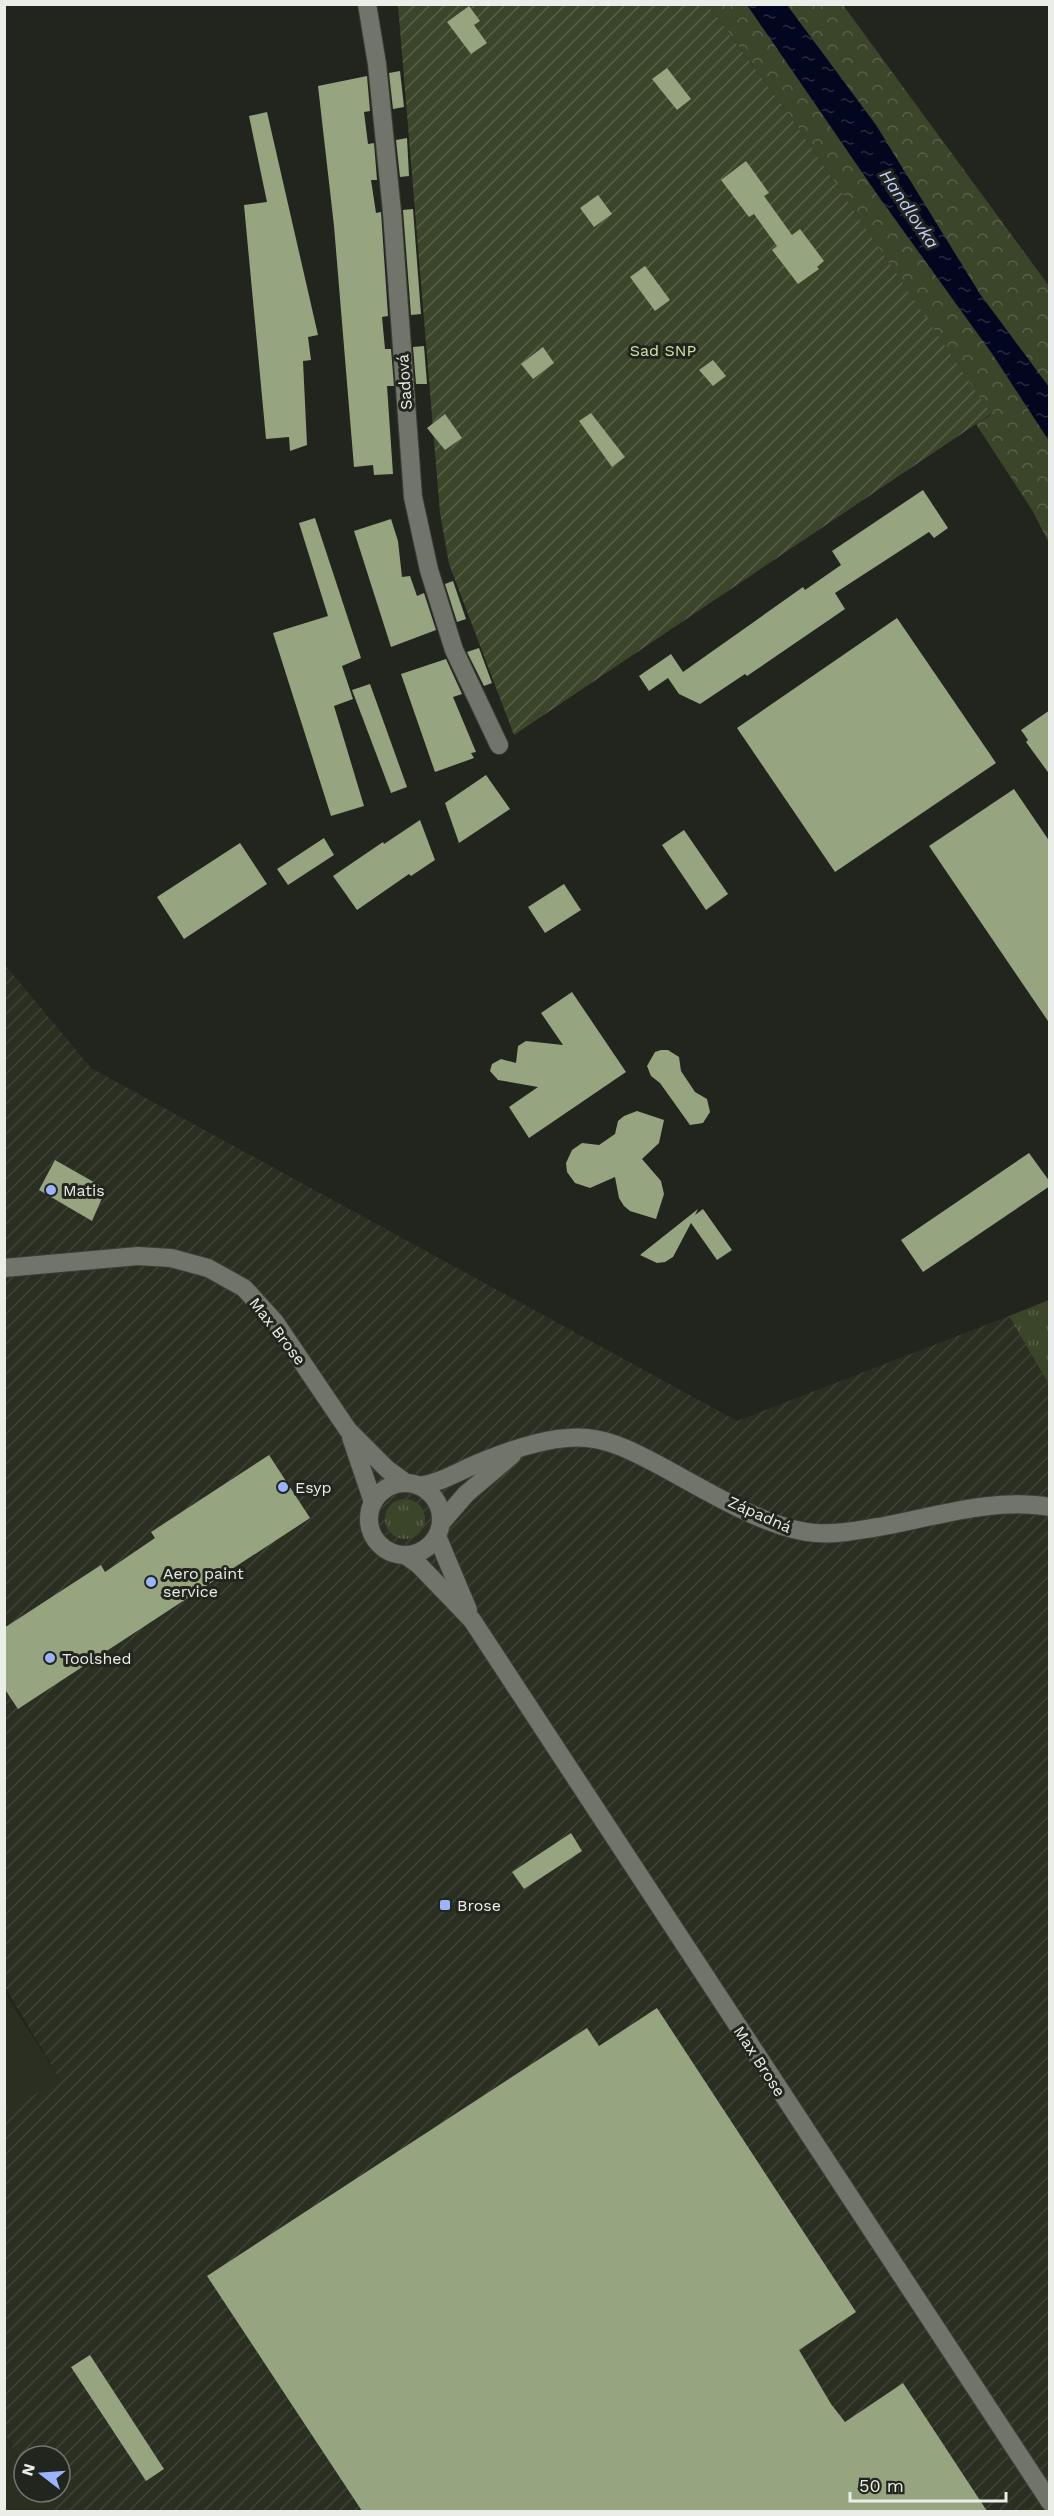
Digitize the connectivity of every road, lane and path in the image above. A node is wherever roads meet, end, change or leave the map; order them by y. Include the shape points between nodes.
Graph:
1 (367, 4) edge
2 (499, 745) dead end
3 (4, 1268) edge
4 (348, 1430) junction
5 (518, 1450) junction
6 (412, 1484) junction
7 (373, 1502) junction
8 (1050, 1507) edge
9 (439, 1529) junction
10 (405, 1555) junction
11 (472, 1620) junction
12 (1050, 2502) edge

1 - 2 street, Sadová via 392,212 413,497 429,570 454,650
3 - 4 street, Max Brose via 138,1256 171,1258 208,1268 244,1288 275,1322
4 - 6 street, Max Brose via 387,1468
4 - 7 street, Max Brose
5 - 6 street, Západná via 435,1483
5 - 8 street, Západná via 552,1439 588,1438 629,1450 794,1531 853,1531 992,1506
5 - 9 street, Západná via 465,1494
6 - 7 street via 387,1488
6 - 9 street, Max Brose via 430,1493 438,1503
7 - 10 street, Max Brose via 370,1522 376,1540 392,1552
9 - 10 street via 424,1550
9 - 11 street, Max Brose
10 - 11 street, Max Brose
11 - 12 street, Max Brose

